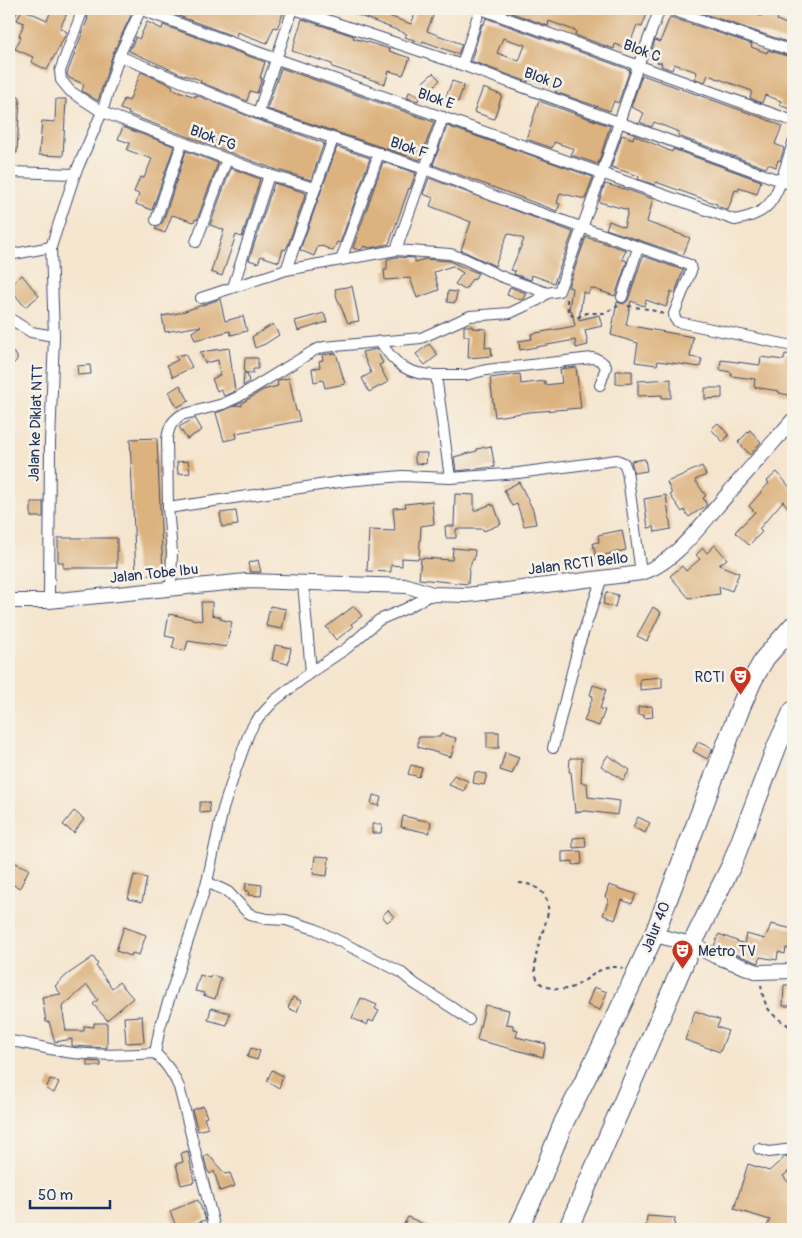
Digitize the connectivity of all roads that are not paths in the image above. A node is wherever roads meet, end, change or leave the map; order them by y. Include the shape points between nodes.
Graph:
1 (13, 9) edge
2 (83, 9) edge
3 (140, 9) edge
4 (294, 9) edge
5 (480, 9) edge
6 (660, 9) edge
7 (669, 9) edge
8 (9, 15) edge
9 (793, 51) edge
10 (119, 56) junction
11 (277, 59) junction
12 (462, 65) junction
13 (638, 66) junction
14 (102, 112) junction
15 (258, 113) junction
16 (442, 117) junction
17 (793, 121) edge
18 (620, 122) junction
19 (333, 139) junction
20 (182, 143) junction
21 (793, 143) edge
22 (379, 153) junction
23 (227, 159) junction
24 (425, 170) junction
25 (9, 172) edge
26 (602, 173) junction
27 (75, 174) junction
28 (269, 175) junction
29 (781, 181) junction
30 (793, 185) edge
31 (315, 188) junction
32 (156, 220) dead end
33 (582, 227) junction
34 (196, 242) dead end
35 (50, 247) junction
36 (638, 248) junction
37 (396, 250) junction
38 (9, 255) edge
39 (341, 260) junction
40 (286, 270) junction
41 (233, 287) junction
42 (548, 293) junction
43 (622, 296) dead end
44 (201, 298) dead end
45 (9, 318) edge
46 (54, 336) junction
47 (380, 341) junction
48 (793, 346) edge
49 (436, 375) junction
50 (600, 385) dead end
51 (793, 420) edge
52 (450, 478) junction
53 (168, 508) junction
54 (641, 572) junction
55 (602, 578) junction
56 (303, 584) junction
57 (171, 588) junction
58 (432, 594) junction
59 (9, 600) edge
60 (49, 601) junction
61 (793, 626) edge
62 (311, 672) junction
63 (793, 712) edge
64 (553, 748) dead end
65 (207, 882) junction
66 (654, 935) junction
67 (692, 944) junction
68 (793, 970) edge
69 (469, 1020) dead end
70 (9, 1041) edge
71 (156, 1053) junction
72 (759, 1149) dead end
73 (793, 1149) edge
74 (215, 1229) edge
75 (518, 1229) edge
76 (568, 1229) edge

1 - 8 street
2 - 14 street, Blok FG via 60,76 70,91
3 - 10 street, Jalan ke Diklat NTT
3 - 11 street, Blok E
4 - 11 street
4 - 12 street, Blok D
5 - 12 street
5 - 13 street, Blok C
6 - 13 street
7 - 9 street
10 - 14 street, Jalan ke Diklat NTT
10 - 15 street, Blok F
11 - 15 street
11 - 16 street, Blok E
12 - 18 street, Blok D
13 - 17 street, Blok C
13 - 18 street
14 - 20 street, Blok FG
14 - 27 street, Jalan ke Diklat NTT
15 - 19 street, Blok F
16 - 24 street
16 - 26 street, Blok E
18 - 26 street
18 - 29 street, Blok D
19 - 22 street, Blok F
19 - 31 street
20 - 23 street, Blok FG
20 - 32 street
21 - 29 street, Blok E
22 - 24 street, Blok F
22 - 39 street
23 - 28 street, Blok FG
23 - 34 street
24 - 33 street, Blok F
24 - 37 street
25 - 27 street
26 - 29 street, Blok E via 735,220 764,210 776,196
26 - 33 street
27 - 35 street, Jalan ke Diklat NTT
28 - 31 street, Blok FG
28 - 41 street
29 - 30 street, Blok D
31 - 40 street
33 - 36 street, Blok F
33 - 42 street via 559,290
35 - 38 street
35 - 46 street, Jalan ke Diklat NTT
36 - 43 street
36 - 48 street, Blok F via 690,265 691,271 674,317 678,322
37 - 39 street
37 - 42 street via 450,254
39 - 40 street
40 - 41 street
41 - 44 street
42 - 47 street via 510,313 476,314 421,338
45 - 46 street via 32,332
46 - 60 street, Jalan ke Diklat NTT
47 - 49 street via 389,356 413,373
47 - 53 street via 315,350 238,397 176,418 168,427 167,438
49 - 50 street via 466,375 592,358 604,362 606,367
49 - 52 street
51 - 54 street, Jalan RCTI Bello via 684,544 659,565
52 - 53 street via 402,476 346,481
52 - 54 street via 622,461 627,472
53 - 57 street
54 - 55 street, Jalan RCTI Bello
55 - 58 street, Jalan RCTI Bello via 466,595
55 - 64 street via 586,622
56 - 57 street, Jalan Tobe Ibu via 246,581
56 - 58 street, Jalan RCTI Bello via 408,586
56 - 62 street
57 - 60 street, Jalan Tobe Ibu
58 - 62 street via 379,620 347,648
59 - 60 street, Jalan Tobe Ibu
61 - 66 highway, Jalur 40 via 765,658 753,679
62 - 65 street via 268,707 249,733 223,809
63 - 67 highway via 732,864
65 - 69 street via 228,892 254,916 286,920 315,929 399,971
65 - 71 street via 160,1027
66 - 67 street
66 - 75 highway, Jalur 40 via 564,1122
67 - 68 street via 758,972
67 - 76 highway
70 - 71 street via 67,1052
71 - 74 street via 169,1067 179,1087
72 - 73 street via 769,1152

